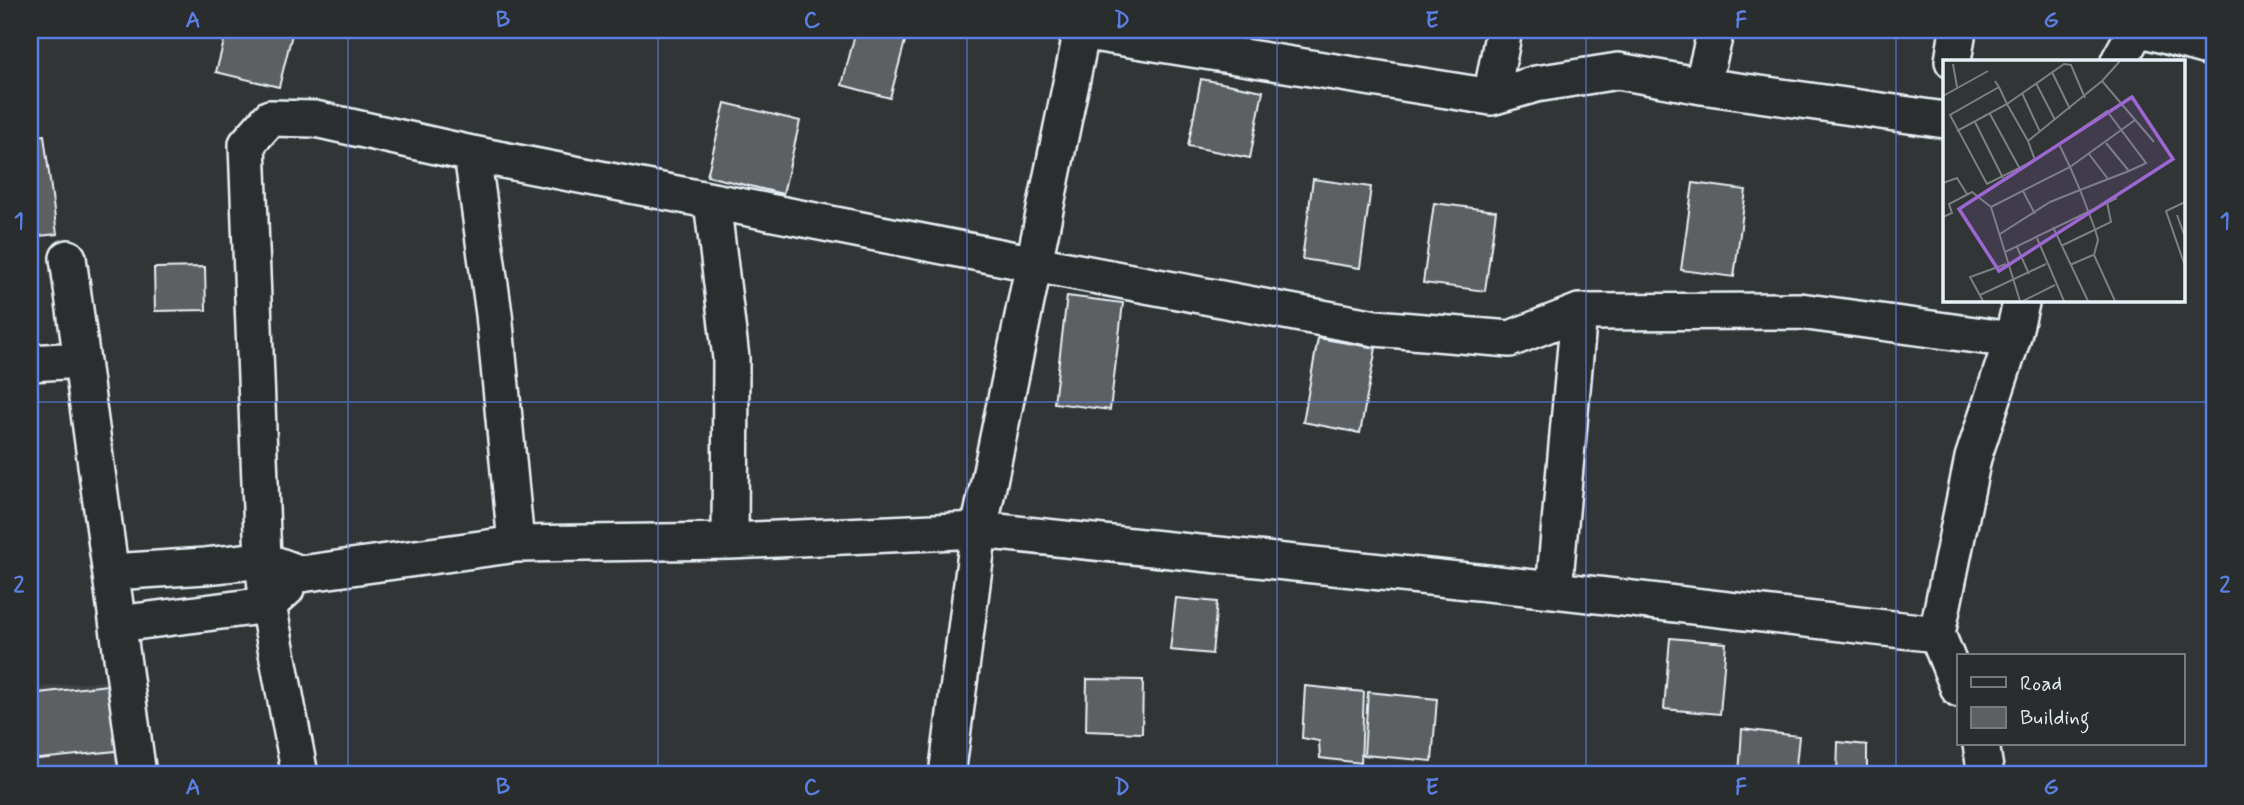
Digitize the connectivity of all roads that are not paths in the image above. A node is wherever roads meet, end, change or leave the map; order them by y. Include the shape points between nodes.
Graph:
1 (1079, 30) edge
2 (1504, 30) edge
3 (1716, 30) edge
4 (1958, 30) edge
5 (2136, 30) edge
6 (2144, 30) edge
7 (2214, 49) edge
8 (1953, 60) edge
9 (2120, 60) edge
10 (1702, 86) junction
11 (1491, 96) junction
12 (1943, 118) edge
13 (472, 154) junction
14 (712, 201) junction
15 (68, 258) dead end
16 (1035, 264) junction
17 (2022, 301) edge
18 (1579, 312) junction
19 (2012, 340) junction
20 (81, 360) junction
21 (30, 363) edge
22 (979, 530) junction
23 (730, 541) junction
24 (516, 544) junction
25 (263, 559) junction
26 (111, 572) junction
27 (301, 574) junction
28 (1554, 590) junction
29 (268, 605) junction
30 (118, 624) junction
31 (1937, 634) junction
32 (1957, 684) edge
33 (1981, 746) edge
34 (138, 775) edge
35 (300, 775) edge
36 (947, 775) edge
37 (1986, 775) edge

1 - 11 street
1 - 16 street
2 - 11 street
3 - 10 street
4 - 8 street
5 - 9 street
6 - 7 street
10 - 11 street via 1618,71
10 - 12 street
13 - 14 street
13 - 24 street via 494,314
13 - 25 street via 315,119 270,118 247,144
14 - 16 street
14 - 23 street via 731,358
15 - 20 street
16 - 18 street via 1375,328 1510,339
16 - 22 street
17 - 19 street
18 - 19 street via 1800,312
18 - 28 street
19 - 31 street via 1973,458
20 - 21 street
20 - 26 street
22 - 23 street
22 - 28 street
22 - 36 street
23 - 24 street
24 - 27 street
25 - 26 street
25 - 27 street
25 - 29 street
26 - 30 street
27 - 29 street
28 - 31 street
29 - 30 street
29 - 35 street
30 - 34 street
31 - 32 street
33 - 37 street

